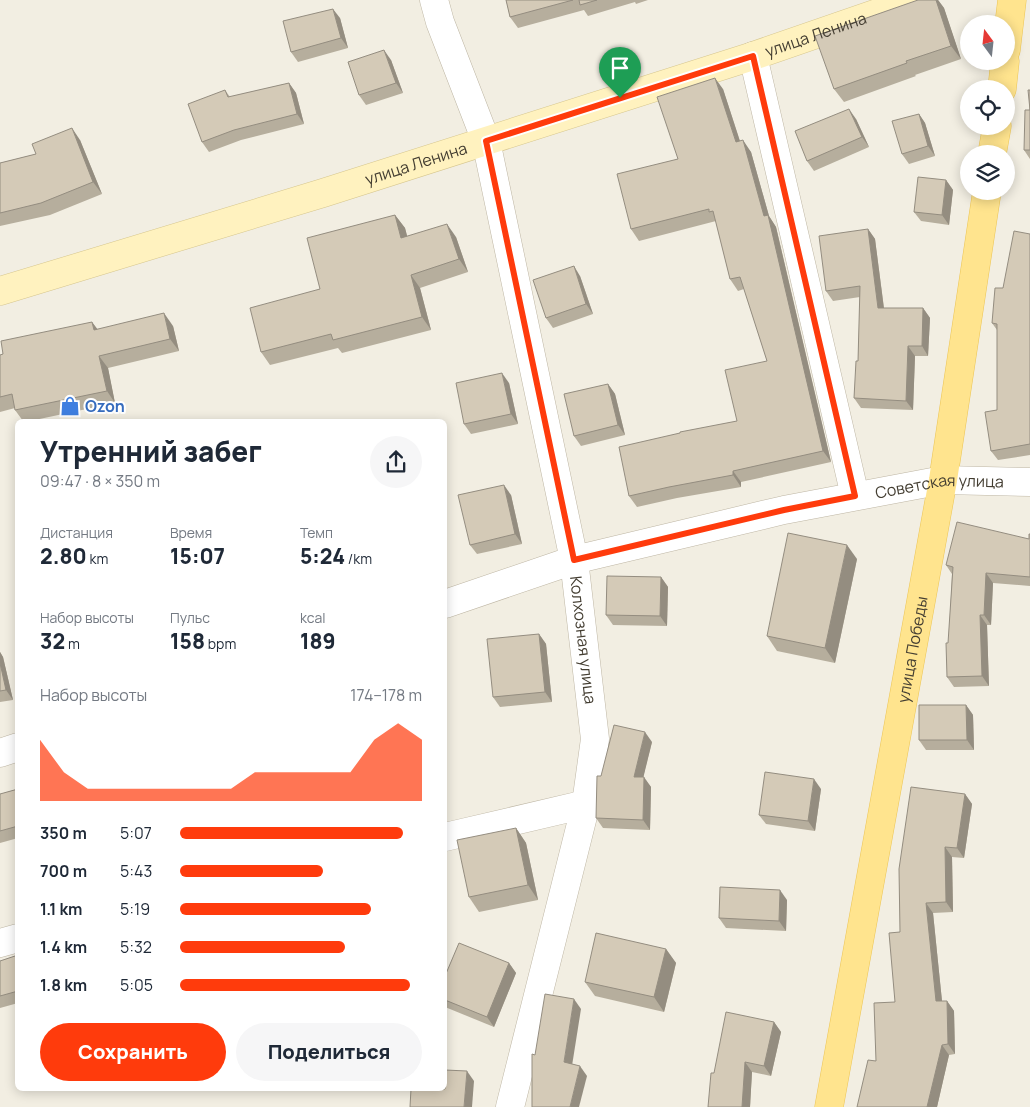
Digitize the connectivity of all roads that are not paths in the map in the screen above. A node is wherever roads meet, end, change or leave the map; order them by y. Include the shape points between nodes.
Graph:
1 (434, 0) edge
2 (915, 0) edge
3 (1012, 0) edge
4 (1010, 15) edge
5 (753, 56) junction
6 (486, 141) junction
7 (986, 200) edge
8 (0, 291) edge
9 (944, 480) junction
10 (1030, 482) edge
11 (855, 496) junction
12 (574, 560) junction
13 (447, 603) edge
14 (15, 748) edge
15 (0, 753) edge
16 (586, 804) junction
17 (447, 837) edge
18 (15, 939) edge
19 (0, 943) edge
20 (510, 1107) edge
21 (829, 1107) edge

1 - 6 street, Колхозная улица
2 - 5 main road, улица Ленина
3 - 4 main road
5 - 6 main road, улица Ленина
5 - 11 street
6 - 8 main road, улица Ленина
6 - 12 street, Колхозная улица
7 - 9 main road, улица Победы
9 - 10 street, Советская улица
9 - 11 street, Советская улица
9 - 21 main road, улица Победы
11 - 12 street, Советская улица
12 - 13 street, Советская улица
12 - 16 street, Колхозная улица via 594,739
14 - 15 street
16 - 17 street
16 - 20 street, Колхозная улица
18 - 19 street

